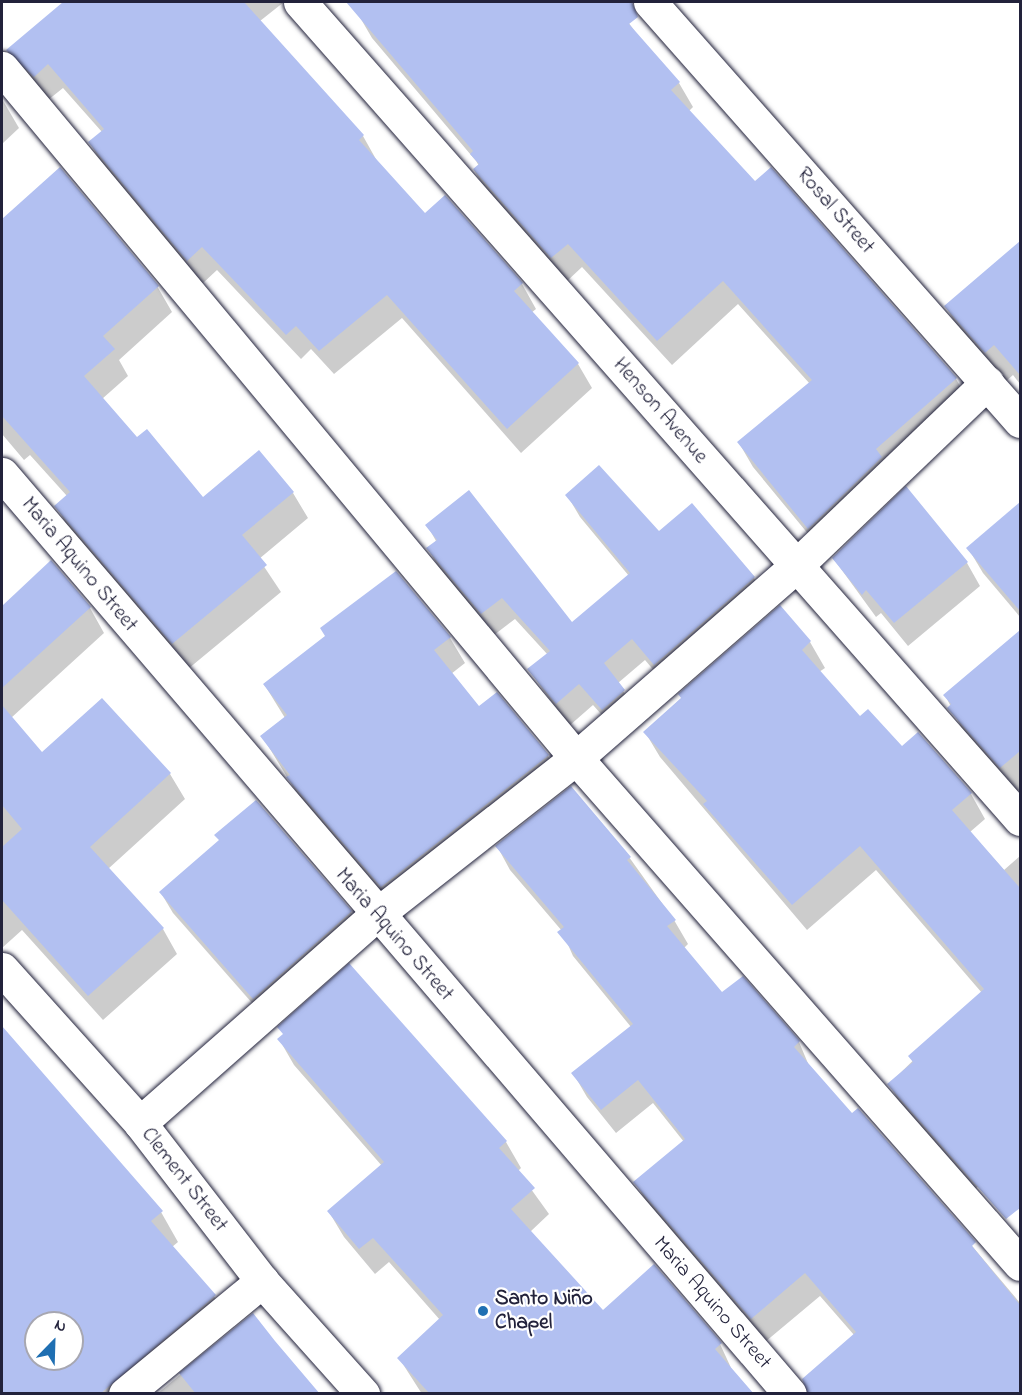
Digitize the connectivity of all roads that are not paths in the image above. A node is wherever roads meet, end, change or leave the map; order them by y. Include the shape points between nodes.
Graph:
1 (300, 2) edge
2 (650, 2) edge
3 (2, 68) edge
4 (987, 383) junction
5 (1020, 419) edge
6 (2, 474) edge
7 (796, 566) junction
8 (576, 758) junction
9 (1020, 819) edge
10 (376, 915) junction
11 (2, 969) edge
12 (140, 1123) junction
13 (1020, 1264) edge
14 (262, 1281) junction
15 (125, 1394) edge
16 (363, 1394) edge
17 (790, 1394) edge

1 - 7 street, Henson Avenue
2 - 4 street, Rosal Street
3 - 8 street
4 - 5 street, Rosal Street
4 - 7 street
6 - 10 street, Maria Aquino Street
7 - 8 street
7 - 9 street, Henson Avenue
8 - 10 street
8 - 13 street
10 - 12 street
10 - 17 street, Maria Aquino Street
11 - 12 street, Clement Street
12 - 14 street, Clement Street
14 - 15 street
14 - 16 street, Clement Street

